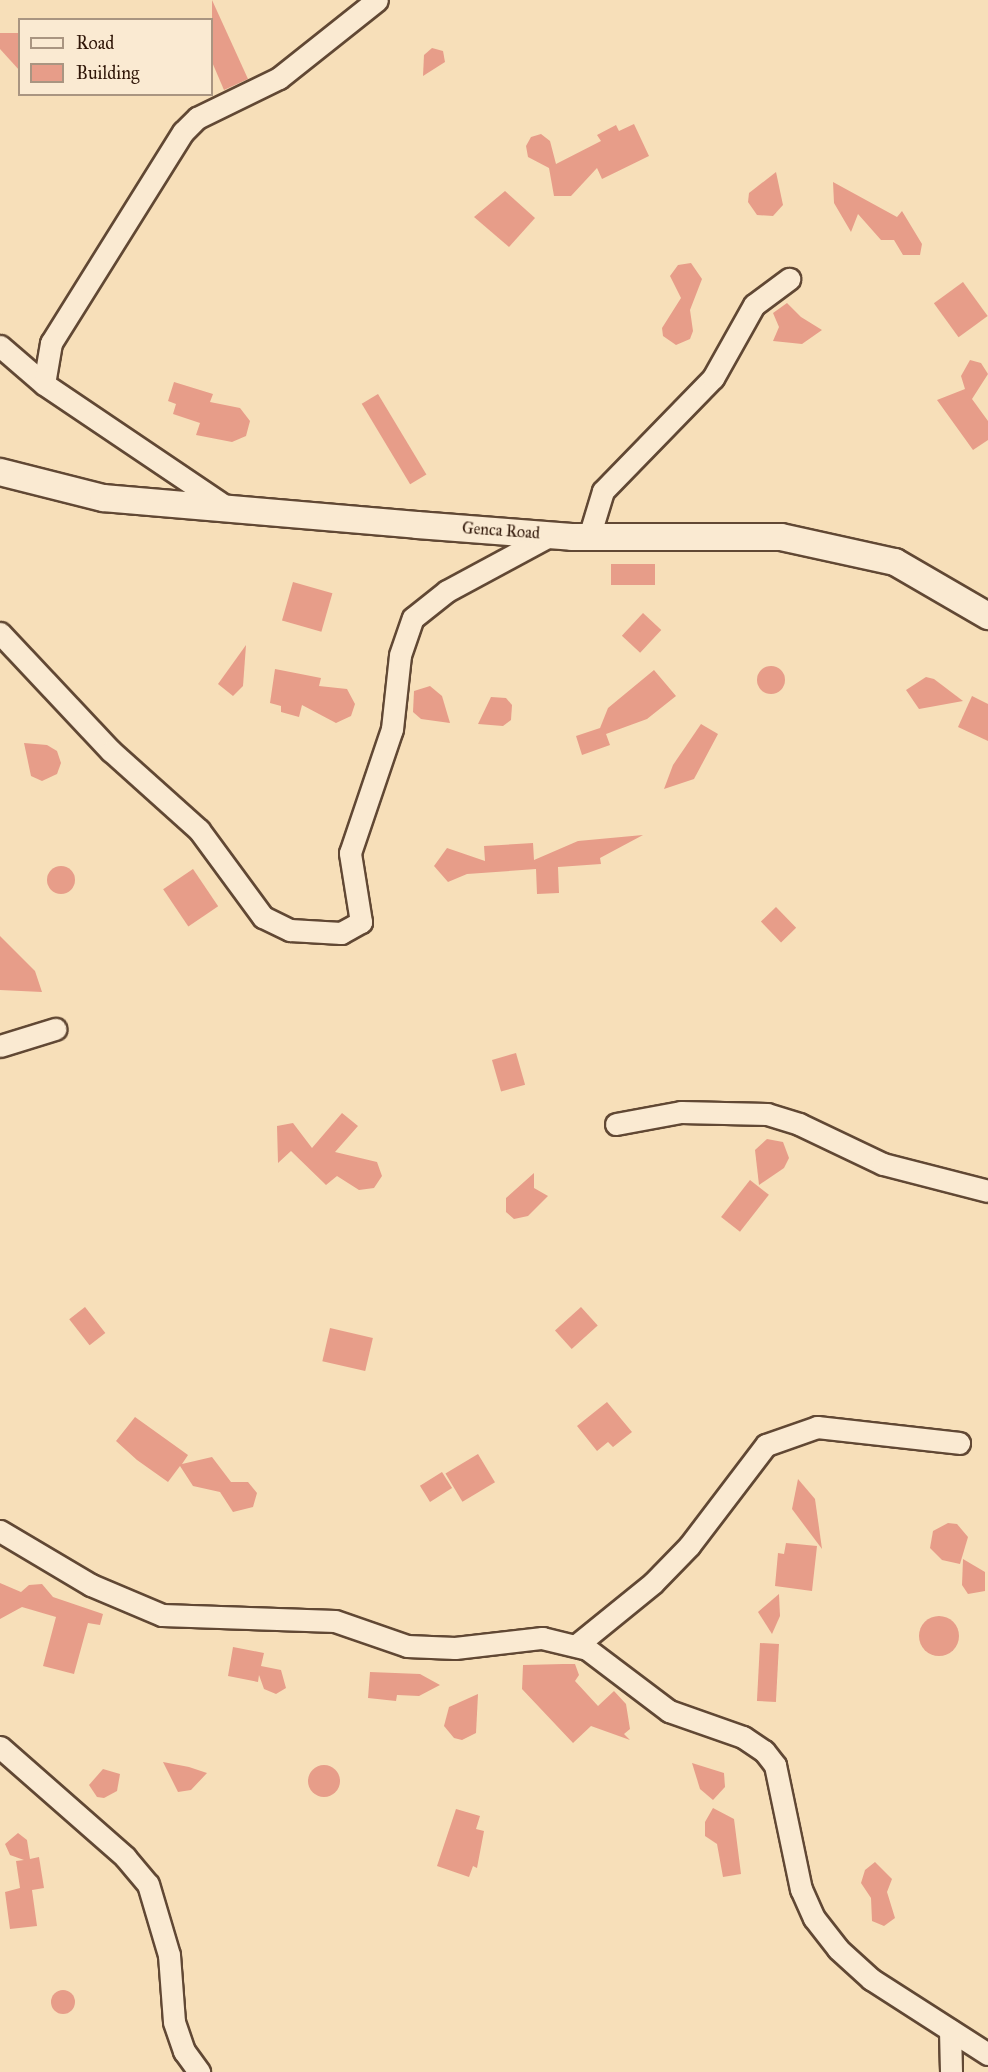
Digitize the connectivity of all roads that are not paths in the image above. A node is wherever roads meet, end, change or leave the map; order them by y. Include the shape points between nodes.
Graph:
1 (377, 0) edge
2 (789, 279) dead end
3 (0, 346) edge
4 (44, 384) junction
5 (0, 472) edge
6 (228, 508) junction
7 (551, 535) junction
8 (589, 537) junction
9 (988, 616) edge
10 (0, 633) edge
11 (55, 1029) dead end
12 (0, 1046) edge
13 (616, 1125) dead end
14 (988, 1191) edge
15 (959, 1443) dead end
16 (0, 1531) edge
17 (578, 1644) junction
18 (0, 1747) edge
19 (950, 2030) junction
20 (988, 2054) edge
21 (199, 2072) edge
22 (951, 2072) edge

1 - 4 street via 279,78 196,118 183,132 51,343
2 - 8 street via 754,305 713,378 603,491
3 - 4 street
4 - 6 street
5 - 6 street, Genca Road via 103,498
6 - 7 street, Genca Road
7 - 8 street, Genca Road
7 - 10 street via 447,591 413,618 400,656 392,729 350,853 361,922 341,933 290,930 263,917 199,830 111,751
8 - 9 street, Genca Road via 781,537 846,548 895,562
11 - 12 street
13 - 14 street via 681,1112 767,1114 800,1124 883,1164
15 - 17 street via 817,1427 766,1445 689,1546 653,1583
16 - 17 street via 91,1585 162,1615 335,1621 407,1646 455,1648 542,1638
17 - 19 street via 669,1711 743,1737 764,1752 775,1765 801,1889 814,1918 838,1949 871,1979
18 - 21 street via 125,1857 148,1884 169,1955 174,2022 184,2051
19 - 20 street
19 - 22 street

